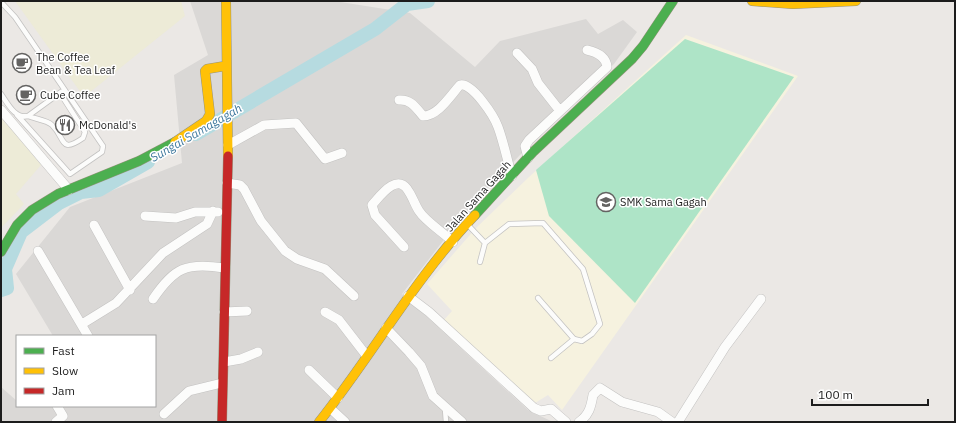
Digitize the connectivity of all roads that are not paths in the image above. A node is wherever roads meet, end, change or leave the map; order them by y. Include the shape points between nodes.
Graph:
1 (226, 1) edge
2 (673, 1) edge
3 (752, 1) edge
4 (856, 1) edge
5 (1, 2) edge
6 (587, 50) dead end
7 (517, 53) dead end
8 (225, 66) junction
9 (62, 91) junction
10 (1, 94) edge
11 (399, 100) dead end
12 (1, 110) edge
13 (560, 111) junction
14 (17, 115) junction
15 (28, 116) junction
16 (228, 145) junction
17 (342, 153) dead end
18 (528, 158) junction
19 (512, 176) junction
20 (227, 182) junction
21 (69, 190) junction
22 (213, 211) junction
23 (225, 213) junction
24 (145, 216) dead end
25 (466, 224) junction
26 (94, 225) dead end
27 (453, 242) junction
28 (485, 243) junction
29 (404, 247) dead end
30 (38, 251) dead end
31 (1, 252) edge
32 (480, 262) dead end
33 (224, 268) junction
34 (130, 290) junction
35 (354, 296) dead end
36 (408, 296) junction
37 (538, 298) dead end
38 (153, 299) dead end
39 (761, 299) dead end
40 (247, 311) dead end
41 (224, 312) junction
42 (325, 312) dead end
43 (82, 324) junction
44 (386, 328) junction
45 (88, 335) edge
46 (574, 339) junction
47 (258, 352) dead end
48 (366, 355) junction
49 (551, 358) dead end
50 (224, 362) junction
51 (309, 370) dead end
52 (222, 383) junction
53 (338, 398) junction
54 (58, 407) edge
55 (331, 408) junction
56 (444, 408) junction
57 (164, 414) dead end
58 (56, 422) edge
59 (222, 422) edge
60 (319, 422) edge
61 (345, 422) edge
62 (446, 422) edge
63 (462, 422) edge
64 (566, 422) edge
65 (579, 422) edge
66 (672, 422) edge
67 (678, 422) edge

1 - 8 main road
2 - 18 main road, Jalan Sama Gagah via 639,50 619,72
3 - 4 main road via 793,4
5 - 9 lane via 15,17
6 - 13 street via 601,56 607,66
7 - 13 street via 532,69 538,83
8 - 16 main road
8 - 21 main road via 205,71 210,114 206,121 180,139 139,161
9 - 14 lane via 103,146 102,152 70,174
9 - 15 lane
9 - 15 lane via 85,132 83,138 68,146 51,124
10 - 14 lane
11 - 19 street via 412,103 423,116 428,116 434,113 460,85 467,86 476,93 498,126
12 - 21 street
13 - 18 street via 529,140 525,146
14 - 15 lane via 22,118
16 - 17 street via 264,125 296,123 325,159
16 - 20 main road
18 - 19 main road, Jalan Sama Gagah
19 - 25 main road, Jalan Sama Gagah
20 - 23 main road
20 - 35 street via 240,185 244,189 261,221 285,251 297,259 325,269
21 - 31 main road via 32,210 17,225
22 - 23 street
22 - 24 street via 195,212 176,218
22 - 34 street via 207,224 163,253
23 - 33 main road
25 - 27 main road, Jalan Sama Gagah
25 - 28 lane
26 - 34 street
27 - 29 street via 418,210 408,190 401,184 395,184 372,205 376,215
27 - 36 main road, Jalan Sama Gagah
28 - 32 lane
28 - 46 lane via 509,224 542,223 583,269 600,324 582,341
30 - 43 street
33 - 38 street via 190,266 170,278
33 - 41 main road
34 - 43 street via 116,303
36 - 44 main road, Jalan Sama Gagah
36 - 64 street via 534,408 541,411 551,409
37 - 46 lane
39 - 67 street via 725,347
40 - 41 street
41 - 50 main road
42 - 48 street via 339,320
43 - 45 street
44 - 48 main road, Jalan Sama Gagah
44 - 56 street via 421,366 433,396
46 - 49 lane
47 - 50 street via 241,360
48 - 53 main road, Jalan Sama Gagah
50 - 52 main road
51 - 53 street
52 - 57 street via 189,391
52 - 59 main road
53 - 55 main road, Jalan Sama Gagah
54 - 58 street via 63,416
55 - 60 main road, Jalan Sama Gagah
55 - 61 street
56 - 62 lane
56 - 63 street
65 - 66 street via 586,416 593,395 600,388 622,402 658,412

